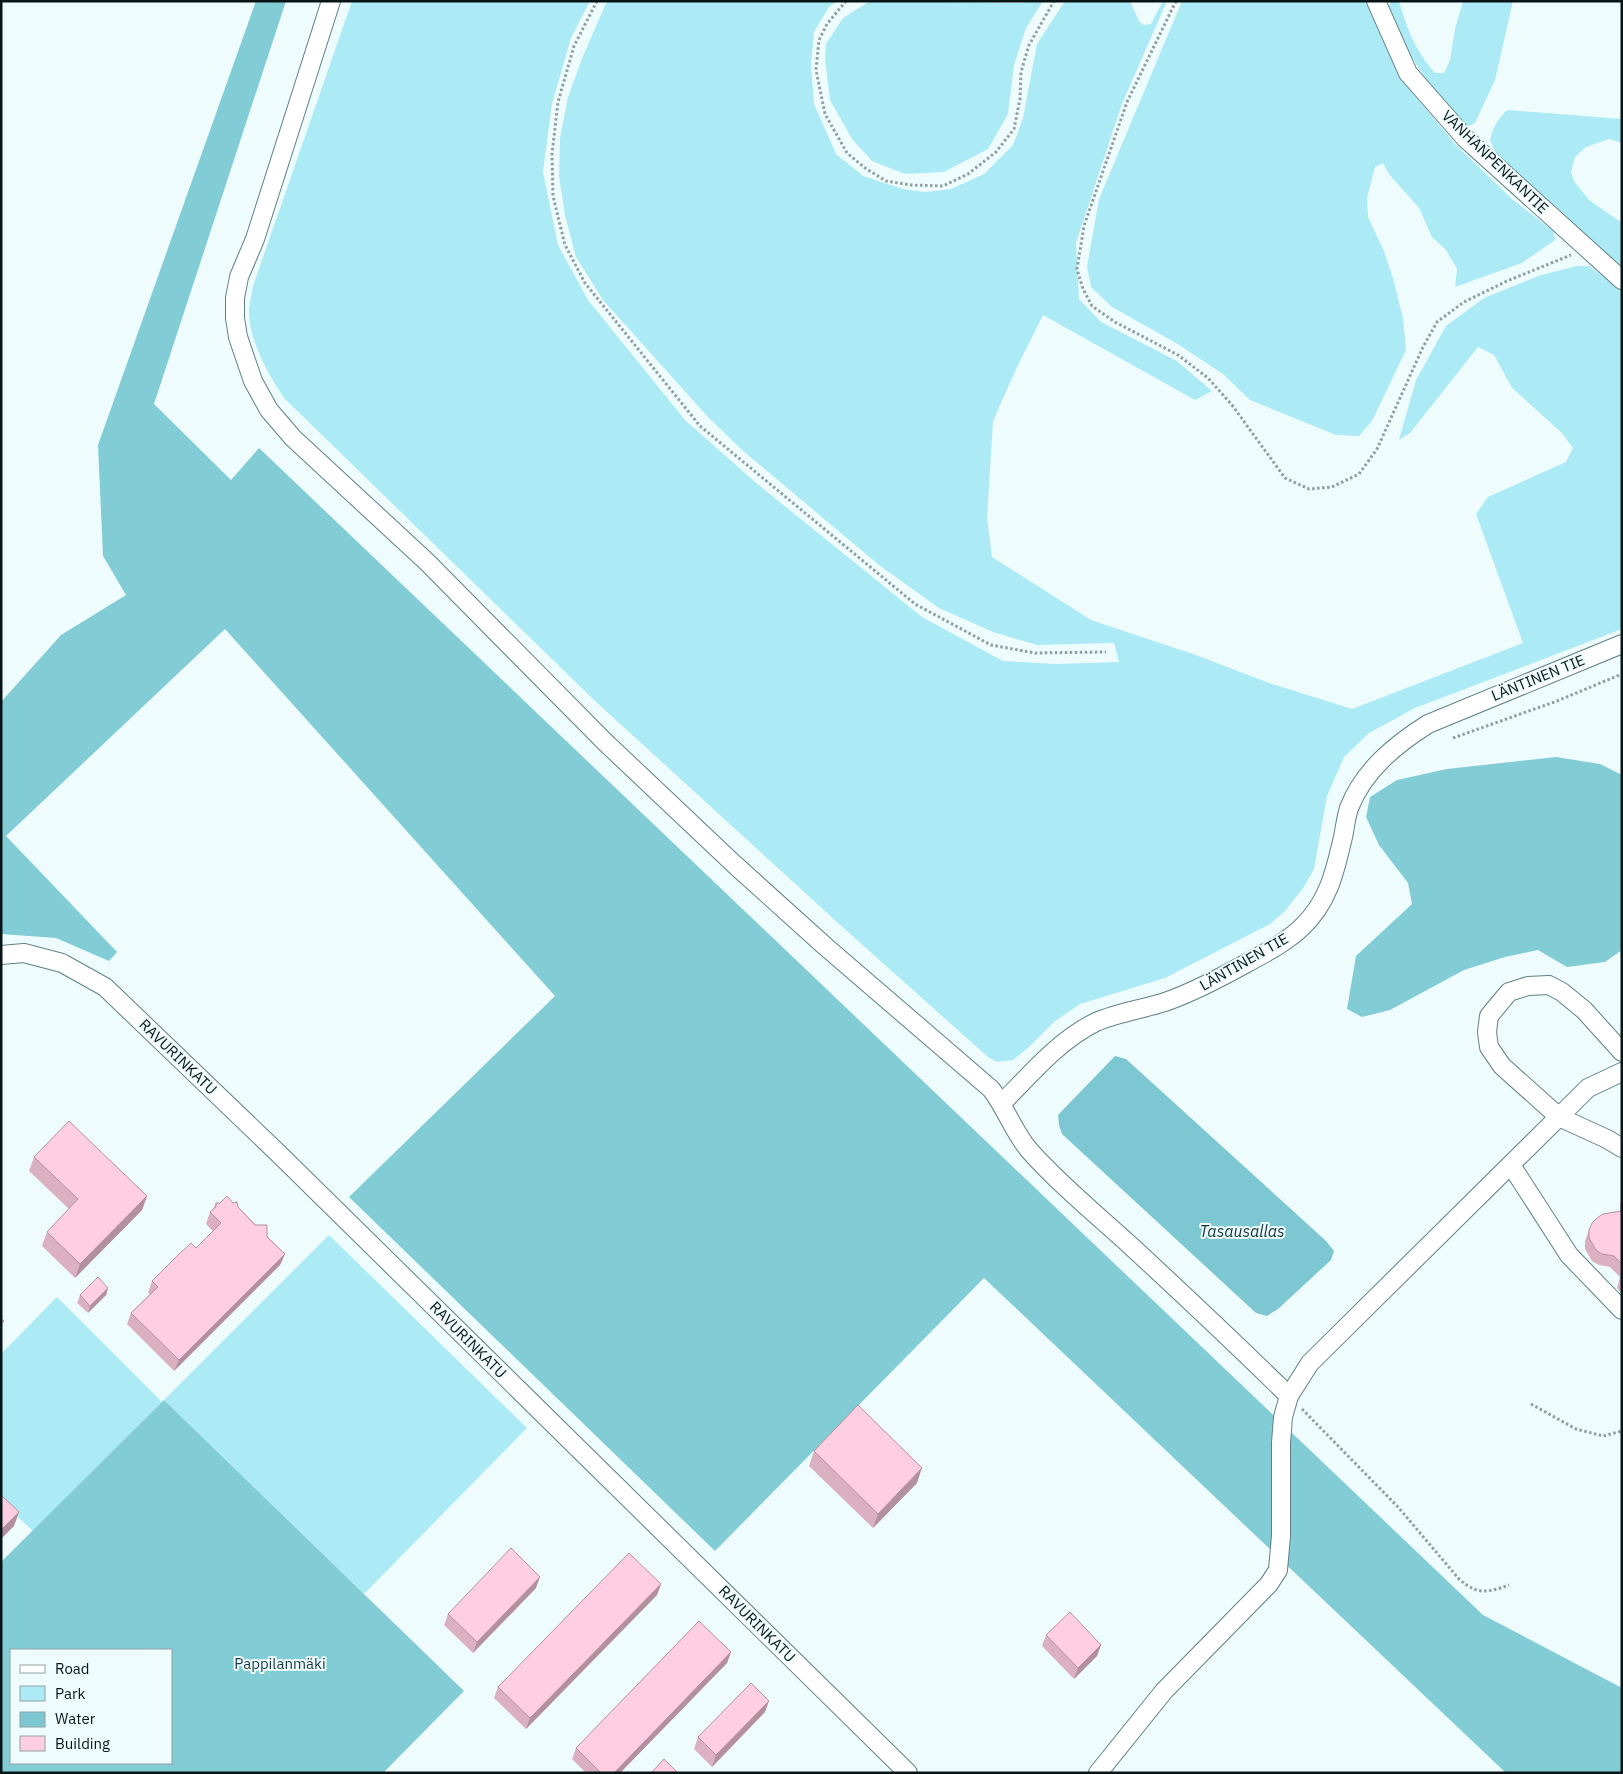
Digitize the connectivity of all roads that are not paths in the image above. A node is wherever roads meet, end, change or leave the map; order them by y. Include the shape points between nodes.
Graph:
1 (331, 1) edge
2 (1376, 1) edge
3 (1622, 280) edge
4 (1622, 644) edge
5 (1, 955) edge
6 (1622, 1052) edge
7 (1622, 1072) edge
8 (1002, 1103) junction
9 (1559, 1117) junction
10 (1622, 1148) edge
11 (1511, 1165) junction
12 (1622, 1310) edge
13 (1289, 1396) junction
14 (900, 1770) edge
15 (1098, 1773) edge

1 - 8 street via 255,239 239,277 235,298 238,336 253,381 269,410 293,438 427,562 605,742 720,851 991,1089
2 - 3 street, VANHANPENKANTIE via 1408,73 1465,138
4 - 8 street, LÄNTINEN TIE via 1428,724 1405,739 1382,758 1349,808 1333,881 1317,910 1300,929 1276,947 1198,990 1098,1021 1075,1034
5 - 14 street, RAVURINKATU via 24,953 62,963 105,987 280,1155
6 - 9 street via 1584,1010 1549,985 1528,986 1509,992 1489,1016 1486,1032 1489,1047 1502,1066
7 - 9 street via 1588,1088
8 - 13 street via 1017,1135 1030,1151
9 - 10 street
9 - 11 street
11 - 12 street via 1569,1255
11 - 13 street via 1310,1363
13 - 15 street via 1281,1444 1278,1570 1269,1584 1164,1691

